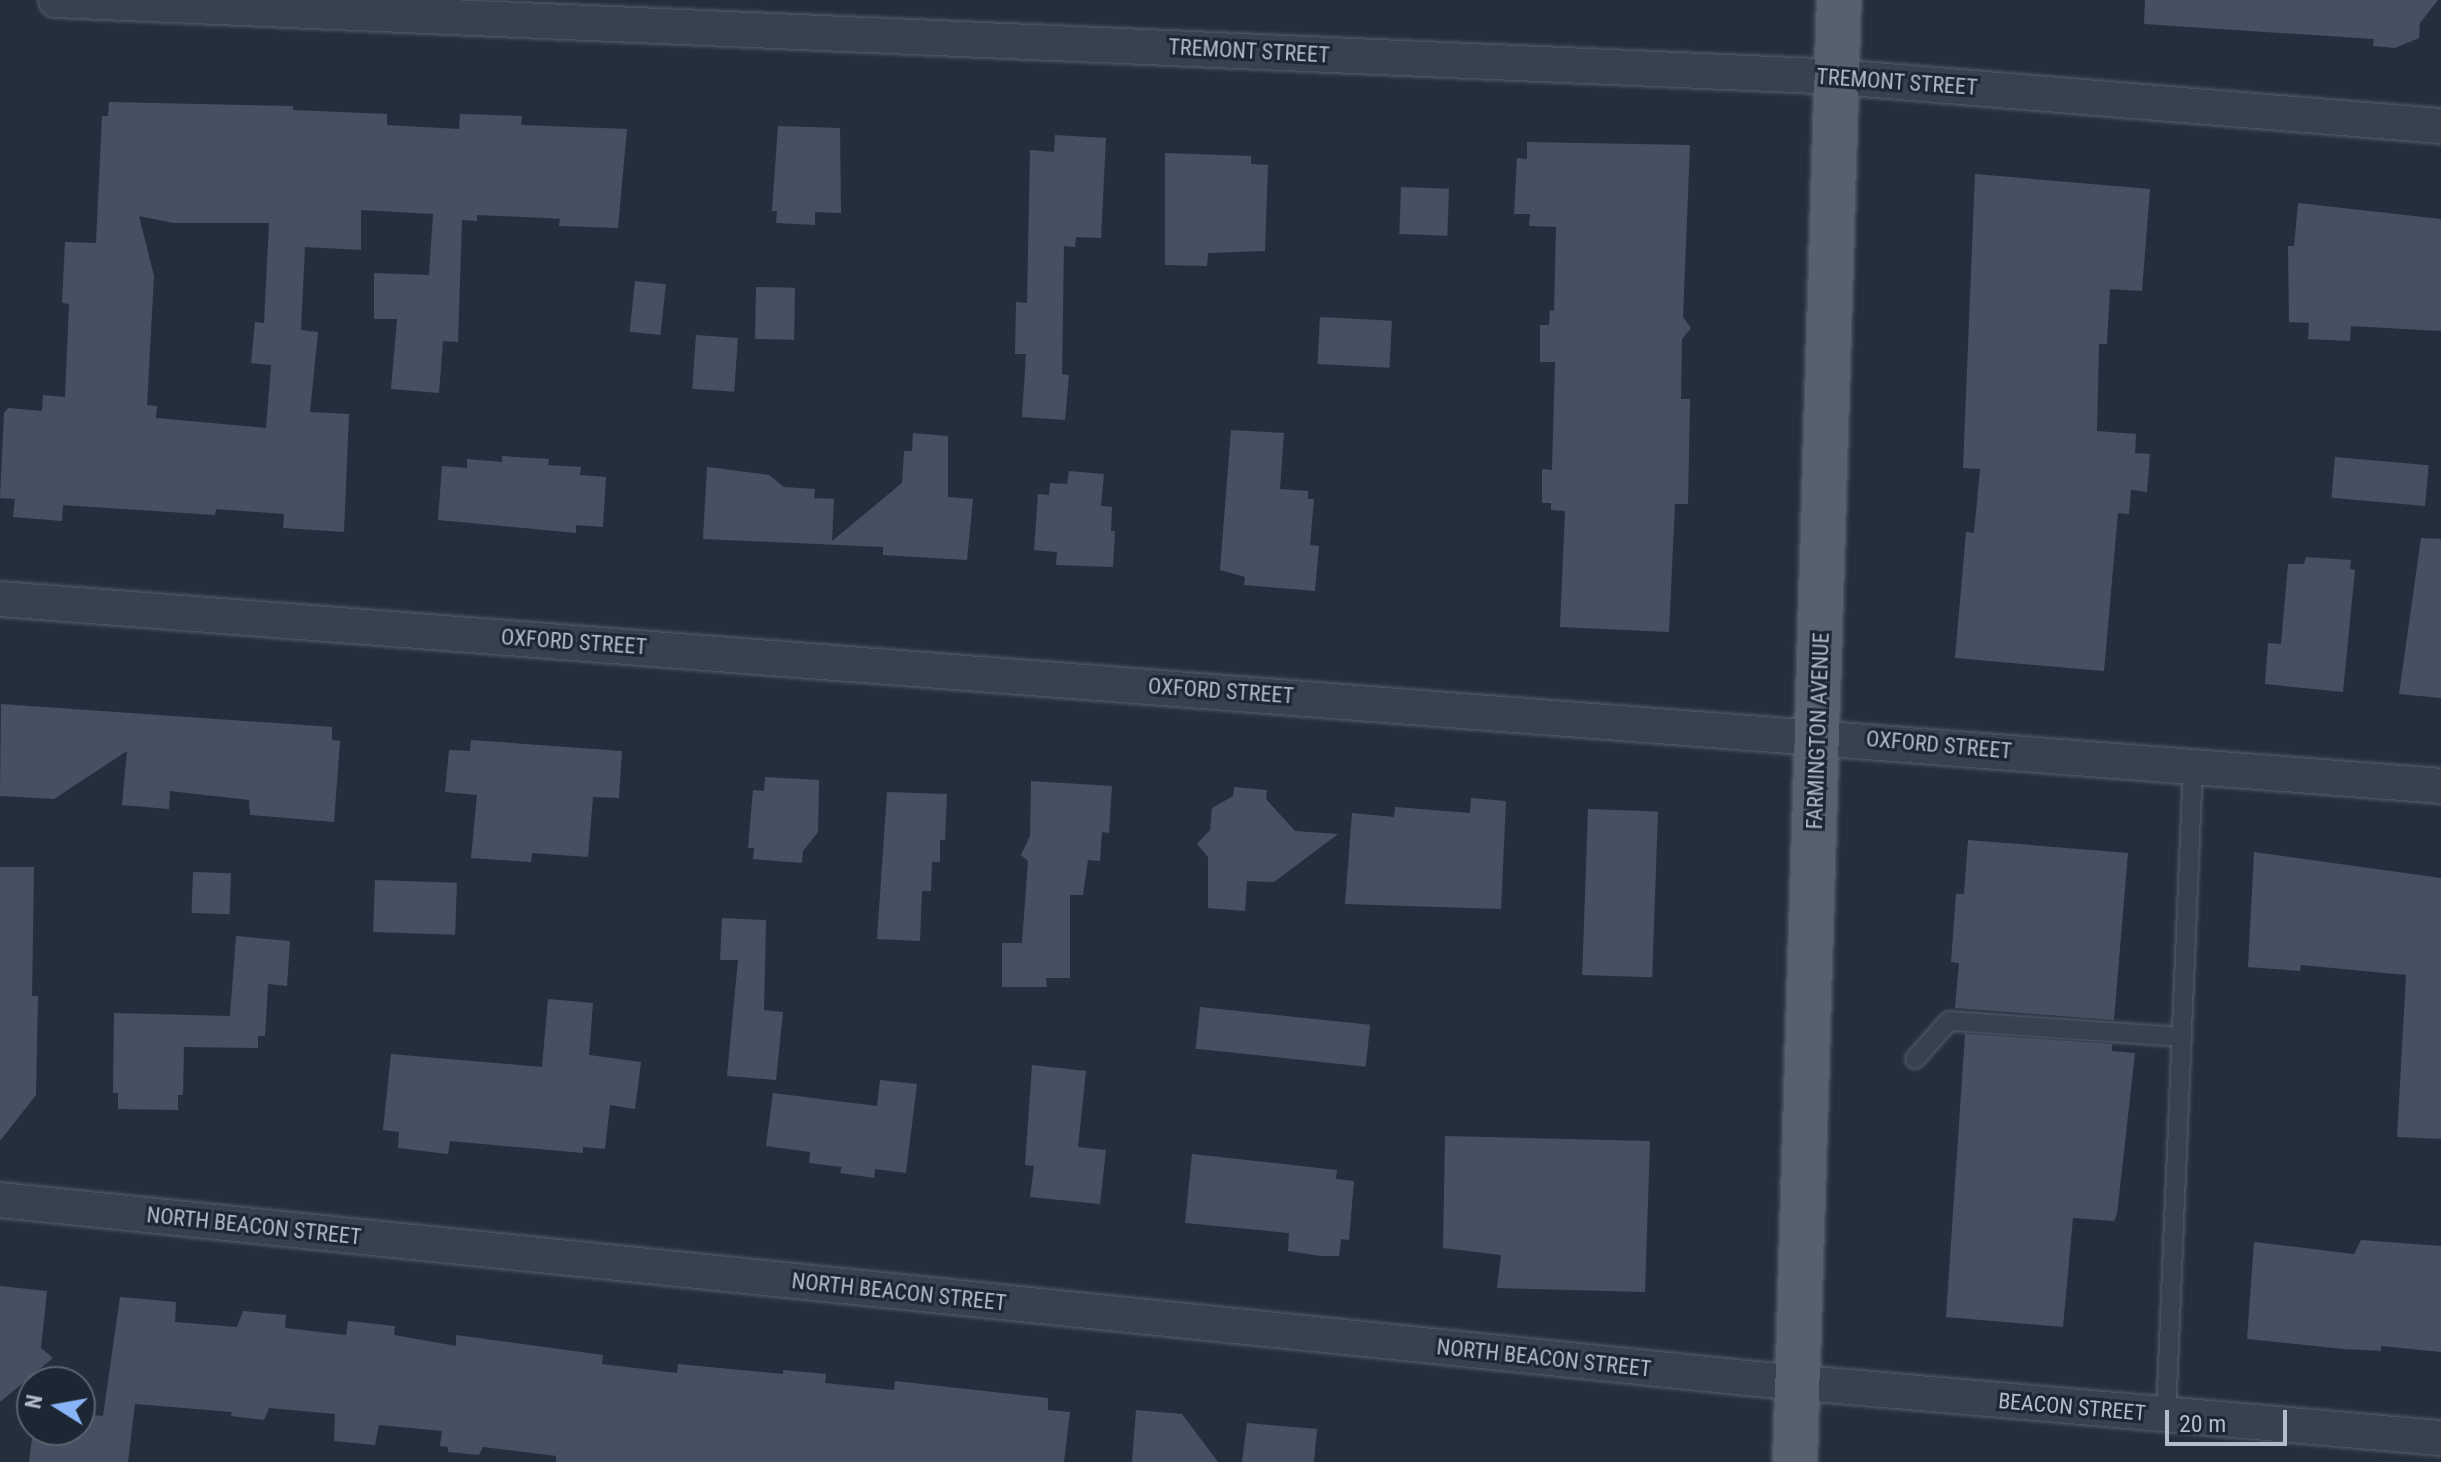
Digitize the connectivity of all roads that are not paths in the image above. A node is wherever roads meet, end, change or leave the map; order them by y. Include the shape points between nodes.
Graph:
1 (56, 0) edge
2 (1839, 0) edge
3 (1838, 77) junction
4 (2441, 126) edge
5 (0, 599) edge
6 (1817, 736) junction
7 (2193, 765) junction
8 (2441, 786) edge
9 (2182, 1037) junction
10 (1915, 1059) dead end
11 (0, 1200) edge
12 (1798, 1384) junction
13 (2166, 1415) junction
14 (2441, 1438) edge
15 (1795, 1462) edge

1 - 3 street, TREMONT STREET
2 - 3 main road, FARMINGTON AVENUE
3 - 4 street, TREMONT STREET
3 - 6 main road, FARMINGTON AVENUE
5 - 6 street, OXFORD STREET
6 - 7 street, OXFORD STREET
6 - 12 main road, FARMINGTON AVENUE
7 - 8 street, OXFORD STREET
7 - 9 lane
9 - 10 lane via 1949,1021
9 - 13 lane
11 - 12 street, NORTH BEACON STREET
12 - 13 street, BEACON STREET
12 - 15 main road, FARMINGTON AVENUE
13 - 14 street, BEACON STREET

